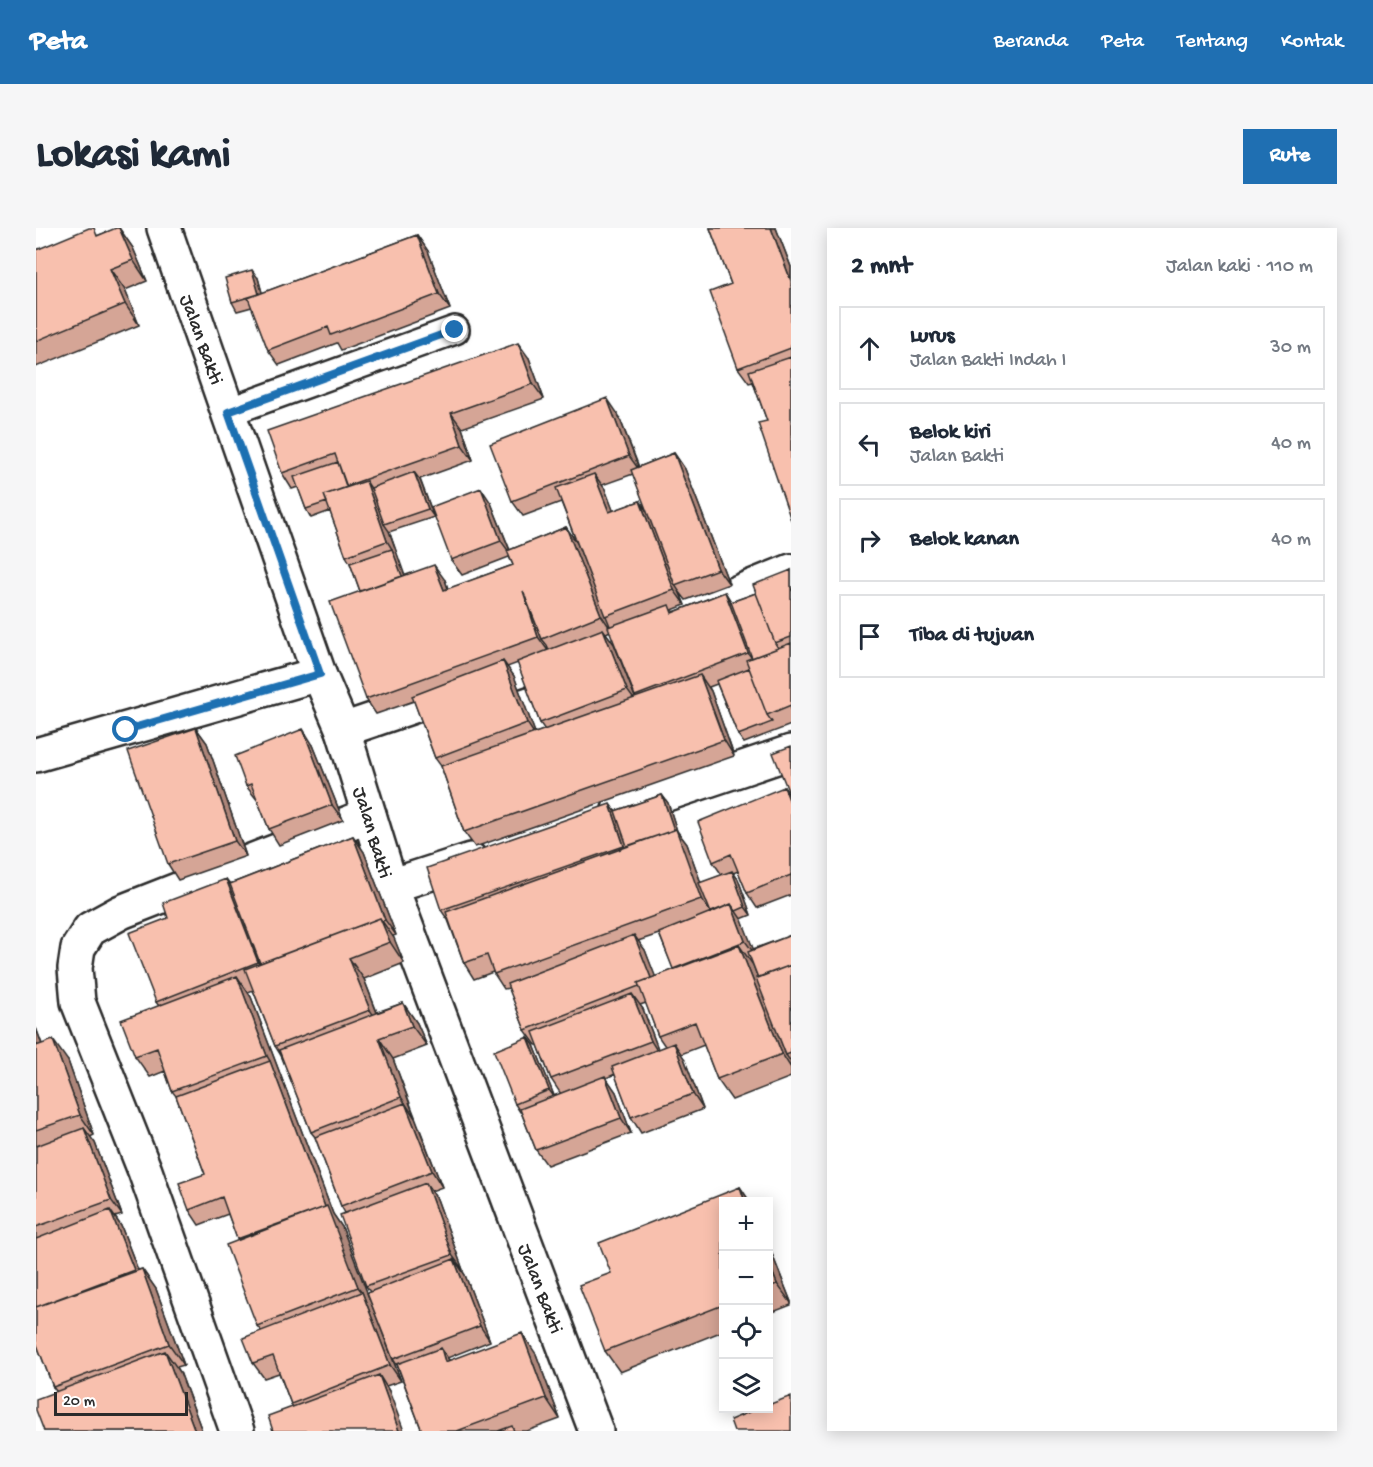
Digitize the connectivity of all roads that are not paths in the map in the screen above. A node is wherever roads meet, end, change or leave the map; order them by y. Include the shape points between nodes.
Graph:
1 (164, 228) edge
2 (455, 330) dead end
3 (228, 412) junction
4 (791, 571) edge
5 (661, 622) edge
6 (593, 645) edge
7 (320, 674) junction
8 (343, 730) junction
9 (791, 752) edge
10 (36, 755) edge
11 (369, 815) junction
12 (591, 819) edge
13 (502, 849) edge
14 (391, 886) junction
15 (237, 1431) edge
16 (596, 1431) edge

1 - 3 street, Jalan Bakti
2 - 3 lane
3 - 7 street, Jalan Bakti
4 - 5 street
6 - 8 street
7 - 8 street, Jalan Bakti
7 - 10 street
8 - 11 street, Jalan Bakti
9 - 12 street
11 - 14 street, Jalan Bakti
11 - 15 street via 121,912 90,929 78,948 78,1002 145,1172
13 - 14 street
14 - 16 street, Jalan Bakti

